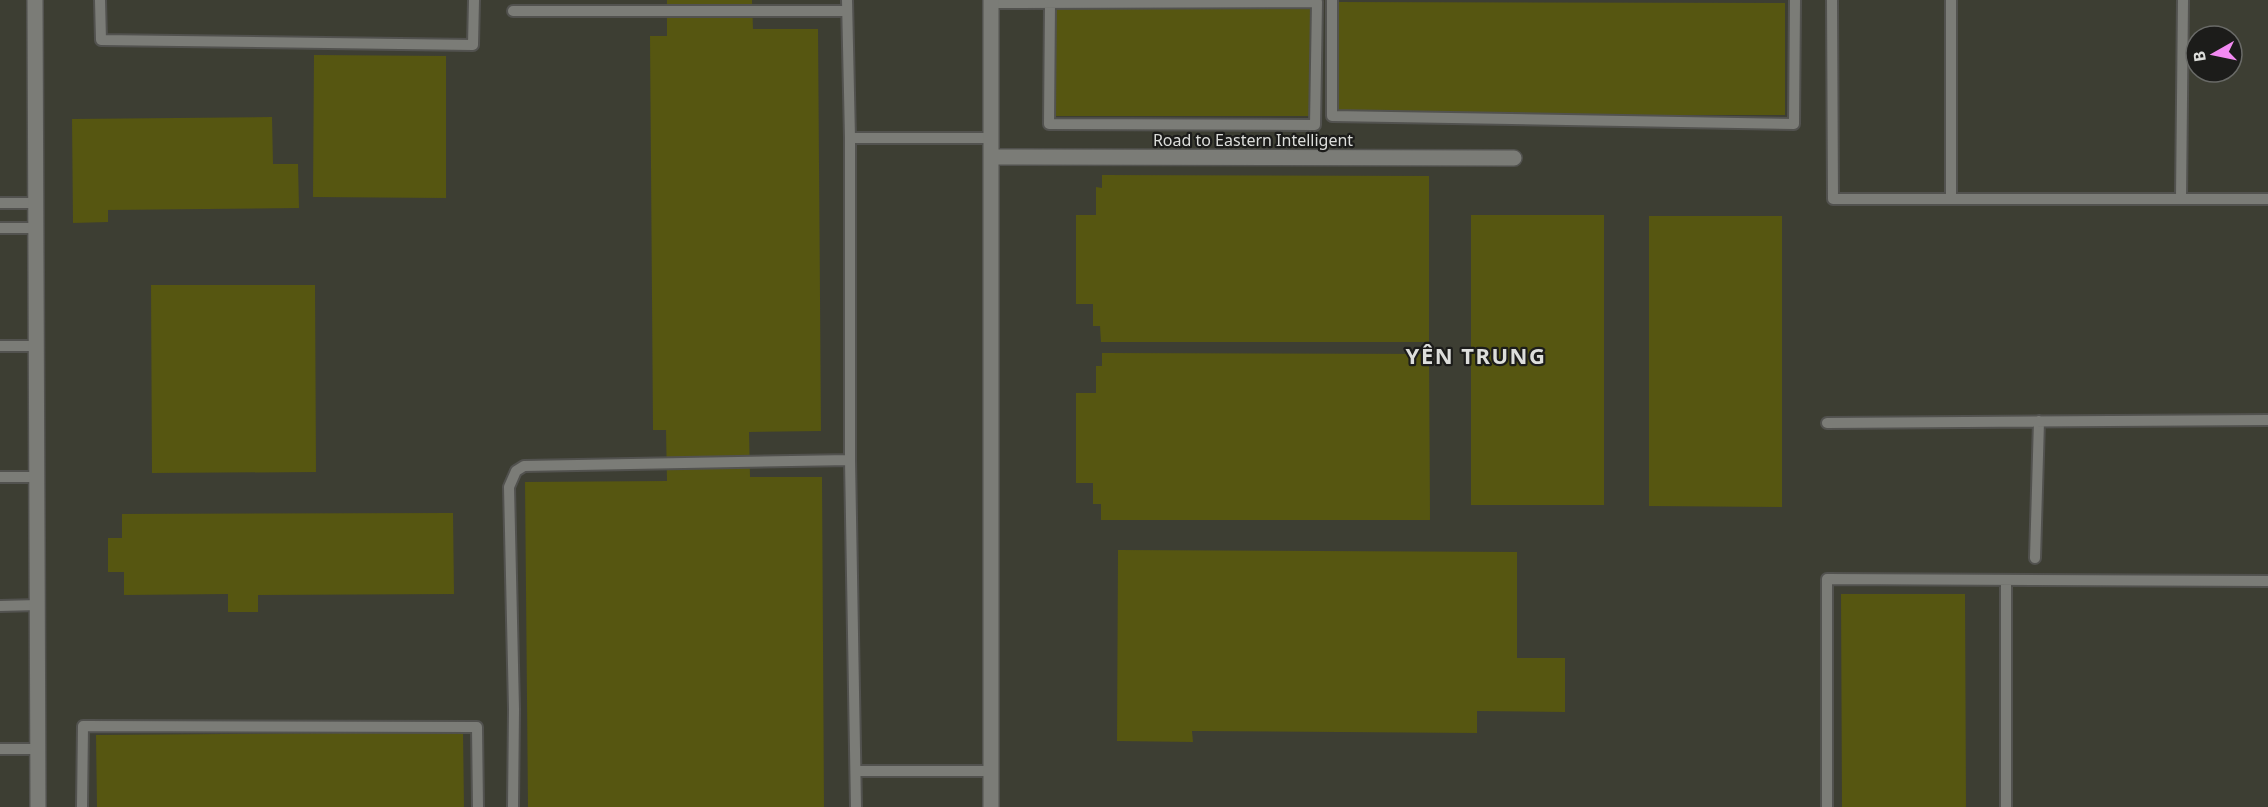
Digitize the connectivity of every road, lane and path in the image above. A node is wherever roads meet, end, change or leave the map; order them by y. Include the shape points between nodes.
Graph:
1 (35, 0) edge
2 (100, 0) edge
3 (474, 0) edge
4 (1332, 0) edge
5 (1795, 0) edge
6 (1832, 0) edge
7 (1951, 0) edge
8 (2182, 0) edge
9 (991, 2) edge
10 (1050, 3) junction
11 (847, 5) edge
12 (513, 11) dead end
13 (850, 138) junction
14 (991, 138) junction
15 (991, 158) junction
16 (1514, 158) dead end
17 (1951, 199) junction
18 (2181, 199) junction
19 (2268, 199) edge
20 (0, 203) edge
21 (36, 203) junction
22 (0, 228) edge
23 (36, 228) junction
24 (0, 346) edge
25 (37, 346) junction
26 (2268, 420) edge
27 (2039, 422) junction
28 (1827, 423) dead end
29 (850, 460) junction
30 (0, 477) edge
31 (37, 477) junction
32 (2036, 558) dead end
33 (2006, 580) junction
34 (2268, 582) edge
35 (38, 605) junction
36 (0, 606) edge
37 (38, 748) junction
38 (0, 749) edge
39 (856, 771) junction
40 (991, 771) junction
41 (38, 807) edge
42 (82, 807) edge
43 (478, 807) edge
44 (513, 807) edge
45 (856, 807) edge
46 (991, 807) edge
47 (1827, 807) edge
48 (2006, 807) edge

1 - 21 street
2 - 3 lane via 101,40 473,45
4 - 5 lane via 1332,116 1794,124
6 - 17 lane via 1833,199
7 - 17 lane
8 - 18 lane
9 - 10 lane
9 - 14 street
10 - 10 lane via 1317,2 1315,124 1049,124
11 - 12 lane
11 - 13 lane
13 - 14 lane
13 - 29 lane
14 - 15 street
15 - 16 street, Road to Eastern Intelligent
15 - 40 street
17 - 18 lane
18 - 19 lane
20 - 21 lane
21 - 23 street
22 - 23 lane
23 - 25 street
24 - 25 lane
25 - 31 street
26 - 27 lane
27 - 28 lane
27 - 32 lane
29 - 39 lane
29 - 44 lane via 524,466 516,471 510,487
30 - 31 lane
31 - 35 street
33 - 34 lane
33 - 47 lane via 1827,579
33 - 48 lane
35 - 36 lane
35 - 37 street
37 - 38 lane
37 - 41 street
39 - 40 lane
39 - 45 lane
40 - 46 street
42 - 43 lane via 83,726 131,726 477,727

